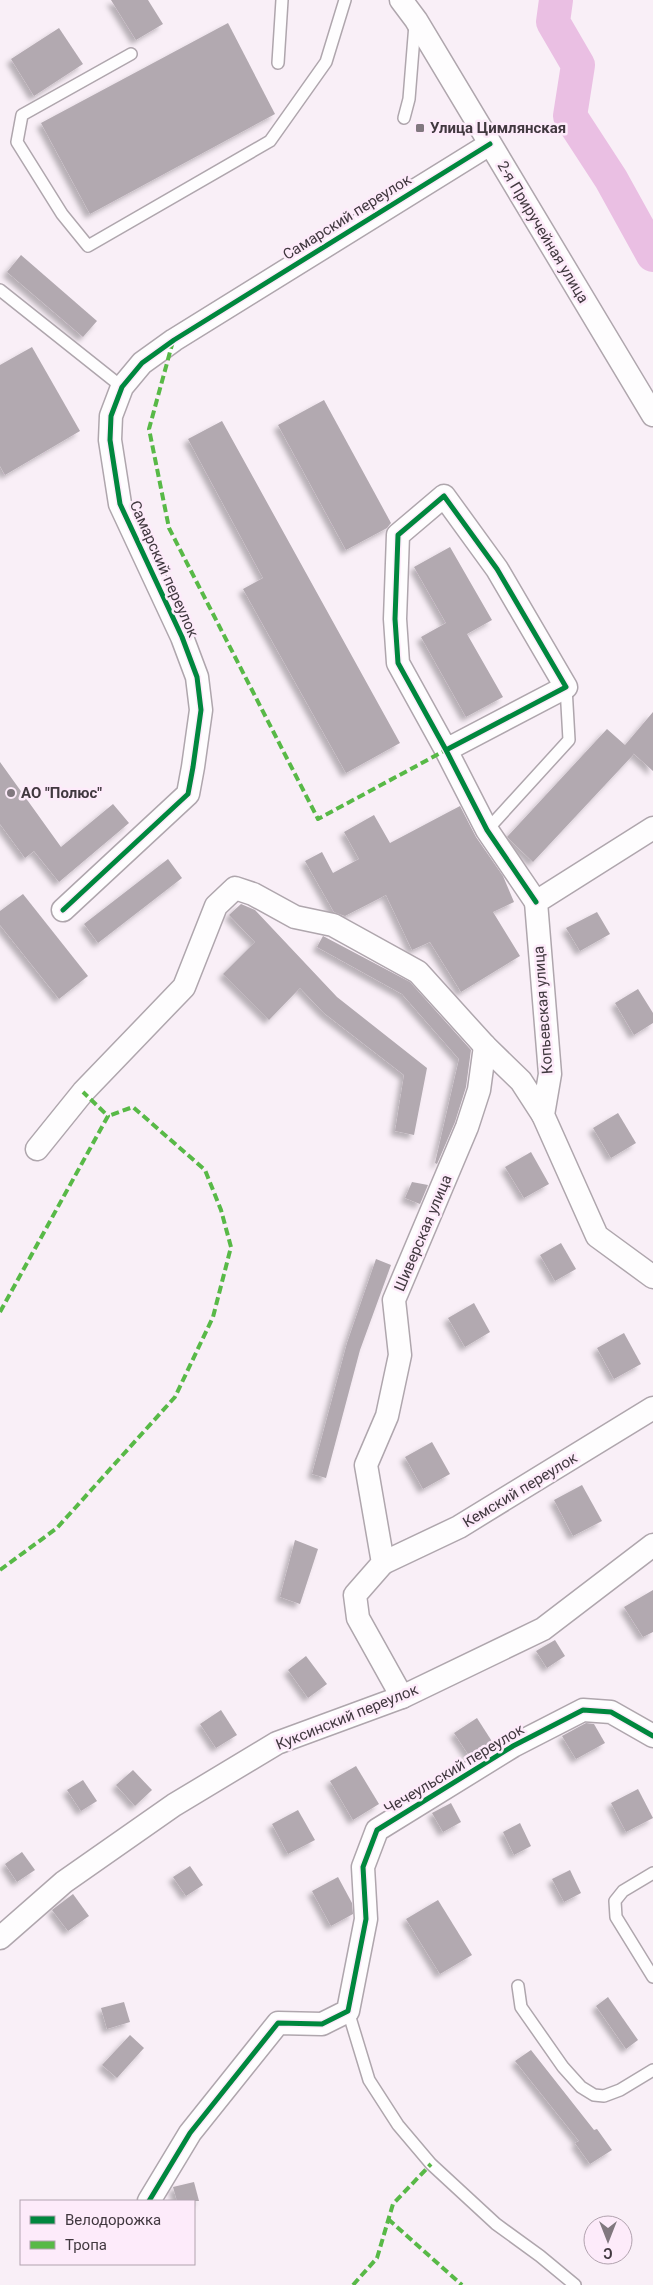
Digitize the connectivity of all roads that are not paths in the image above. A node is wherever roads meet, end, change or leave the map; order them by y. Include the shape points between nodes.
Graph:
1 (282, 0) edge
2 (344, 0) edge
3 (401, 0) edge
4 (416, 20) junction
5 (131, 54) dead end
6 (278, 63) dead end
7 (404, 118) dead end
8 (490, 144) junction
9 (0, 290) edge
10 (122, 387) junction
11 (653, 415) edge
12 (566, 687) junction
13 (446, 750) junction
14 (653, 828) edge
15 (487, 830) junction
16 (536, 902) junction
17 (63, 910) dead end
18 (485, 1046) junction
19 (543, 1115) junction
20 (37, 1149) dead end
21 (653, 1277) edge
22 (653, 1408) edge
23 (653, 1545) edge
24 (383, 1563) junction
25 (402, 1697) junction
26 (653, 1736) edge
27 (653, 1873) edge
28 (0, 1938) edge
29 (653, 1977) edge
30 (518, 1986) dead end
31 (348, 2011) junction
32 (653, 2070) edge
33 (150, 2200) edge
34 (575, 2285) edge

1 - 6 lane
2 - 5 lane via 326,62 270,142 88,246 62,214 17,142 22,116
3 - 4 street, 2-я Приручейная улица
4 - 7 lane via 409,99
4 - 8 street, 2-я Приручейная улица
8 - 10 street, Самарский переулок via 174,340 142,363
8 - 11 street, 2-я Приручейная улица
9 - 10 lane
10 - 17 street, Самарский переулок via 111,416 110,440 120,504 182,637 197,677 201,710 188,794
12 - 13 street
12 - 13 street via 497,569 444,496 398,535 395,619 398,663
12 - 15 lane via 569,740
13 - 15 street
14 - 16 street
15 - 16 street
16 - 19 street, Копьевская улица via 550,1074
18 - 19 street via 521,1081
18 - 20 street via 418,972 333,925 295,917 235,888 216,906 184,987 83,1092
18 - 24 street, Шиверская улица via 479,1090 467,1127 394,1300 400,1355 387,1416 366,1465
19 - 21 street via 597,1236
22 - 24 street, Кемский переулок via 459,1527
23 - 25 street, Куксинский переулок via 543,1629
24 - 25 street via 355,1595 358,1618
25 - 28 street, Куксинский переулок via 277,1743 166,1810 64,1882
26 - 31 street, Чечеульский переулок via 611,1712 582,1710 513,1746 377,1830 363,1867 366,1920
27 - 29 lane via 623,1891 615,1901 616,1917
30 - 32 lane via 521,2007 581,2088 604,2096
31 - 33 street via 322,2024 278,2023 190,2133
31 - 34 lane via 370,2080 398,2126 431,2164 496,2224

